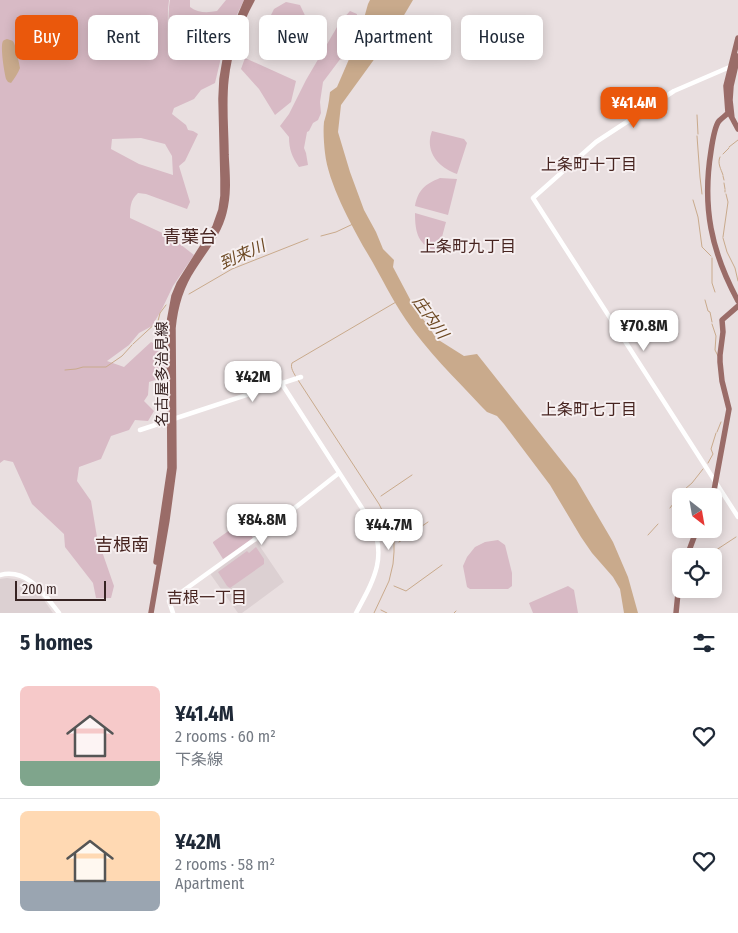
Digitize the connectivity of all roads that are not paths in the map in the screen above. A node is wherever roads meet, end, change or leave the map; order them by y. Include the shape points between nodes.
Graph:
1 (247, 0) edge
2 (252, 0) edge
3 (738, 38) edge
4 (738, 56) edge
5 (735, 65) edge
6 (728, 109) junction
7 (732, 118) junction
8 (723, 119) junction
9 (738, 129) edge
10 (738, 301) edge
11 (738, 306) edge
12 (271, 367) dead end
13 (298, 378) dead end
14 (282, 383) junction
15 (172, 419) junction
16 (140, 430) dead end
17 (339, 473) junction
18 (716, 482) junction
19 (715, 488) edge
20 (738, 517) edge
21 (0, 575) edge
22 (678, 598) edge
23 (59, 613) edge
24 (149, 613) edge
25 (173, 613) edge
26 (356, 613) edge
27 (676, 613) edge

1 - 15 main road, 名古屋多治見線 via 229,45 222,80 221,210 215,227 178,284 171,310
2 - 15 main road, 名古屋多治見線 via 233,46 226,79 227,200 218,228 187,278 176,308
3 - 5 main road
4 - 5 main road
5 - 6 main road via 726,86
5 - 7 main road via 730,93
5 - 18 street via 674,92 596,142 533,198
6 - 7 main road
6 - 8 main road
7 - 8 main road
7 - 9 main road
8 - 10 main road via 718,124 710,160 709,210 717,255
11 - 18 main road via 722,320 722,381 729,409
12 - 14 street
13 - 14 street
14 - 15 street
14 - 17 street
15 - 16 street
15 - 24 main road, 名古屋多治見線 via 173,482
17 - 25 street via 169,601
17 - 26 street via 371,522 378,544 375,578
18 - 19 main road
18 - 20 street
21 - 23 street via 18,575 28,579
22 - 27 main road

